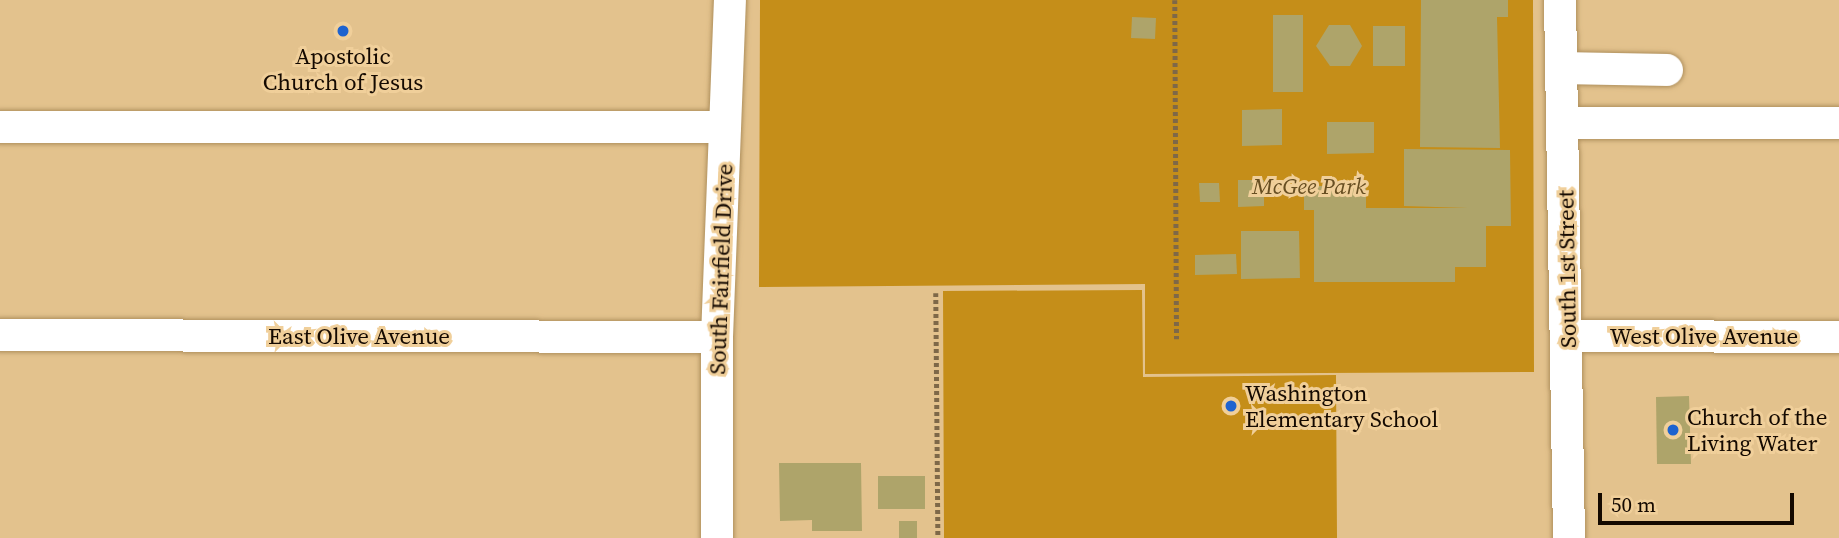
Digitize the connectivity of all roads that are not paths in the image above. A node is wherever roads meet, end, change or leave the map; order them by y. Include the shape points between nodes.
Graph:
1 (730, 0) edge
2 (1560, 0) edge
3 (1562, 68) junction
4 (1667, 70) dead end
5 (1563, 122) junction
6 (1839, 122) edge
7 (0, 127) edge
8 (725, 127) junction
9 (0, 335) edge
10 (1569, 336) junction
11 (717, 337) junction
12 (1839, 337) edge
13 (717, 538) edge
14 (1569, 538) edge

1 - 8 street, South Fairfield Drive
2 - 3 street, South 1st Street
3 - 4 street
3 - 5 street, South 1st Street
5 - 6 street
5 - 10 street, South 1st Street
7 - 8 street
8 - 11 street, South Fairfield Drive
9 - 11 street, East Olive Avenue
10 - 12 street, West Olive Avenue
10 - 14 street, South 1st Street
11 - 13 street, South Fairfield Drive

